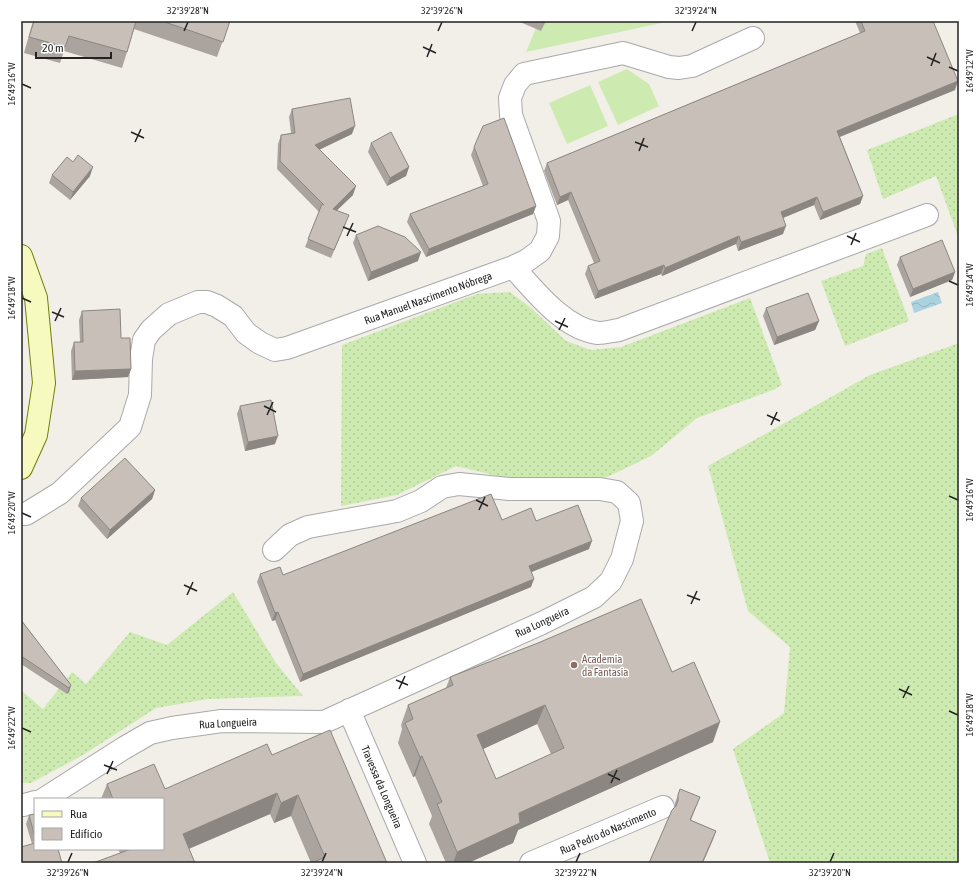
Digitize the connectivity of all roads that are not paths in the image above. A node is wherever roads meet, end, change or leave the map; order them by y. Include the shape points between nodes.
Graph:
1 (753, 38) dead end
2 (927, 215) dead end
3 (21, 256) edge
4 (513, 267) junction
5 (21, 468) edge
6 (21, 514) edge
7 (274, 550) dead end
8 (349, 710) junction
9 (46, 798) edge
10 (34, 802) edge
11 (21, 805) edge
12 (663, 807) dead end
13 (415, 863) edge
14 (531, 863) edge

1 - 4 street, Rua Manuel Nascimento Nóbrega via 692,66 669,67 623,53 524,74 514,85 510,98 511,115 549,221 548,236 540,251 526,262
2 - 4 street via 619,330 598,333 566,320 551,309
3 - 5 main road via 36,298 44,383 36,434
4 - 6 street, Rua Manuel Nascimento Nóbrega via 287,348 275,350 246,333 233,316 207,302 198,302 169,314 144,340 140,395 130,426 60,493 26,514
7 - 8 street, Rua Longueira via 290,535 308,527 396,511 421,501 442,487 459,484 510,489 600,489 616,492 629,503 632,521 622,559 611,581 594,598
8 - 9 street, Rua Longueira via 324,722 222,722 150,733
8 - 13 street, Travessa da Longueira
10 - 11 street
12 - 14 street, Rua Pedro do Nascimento

